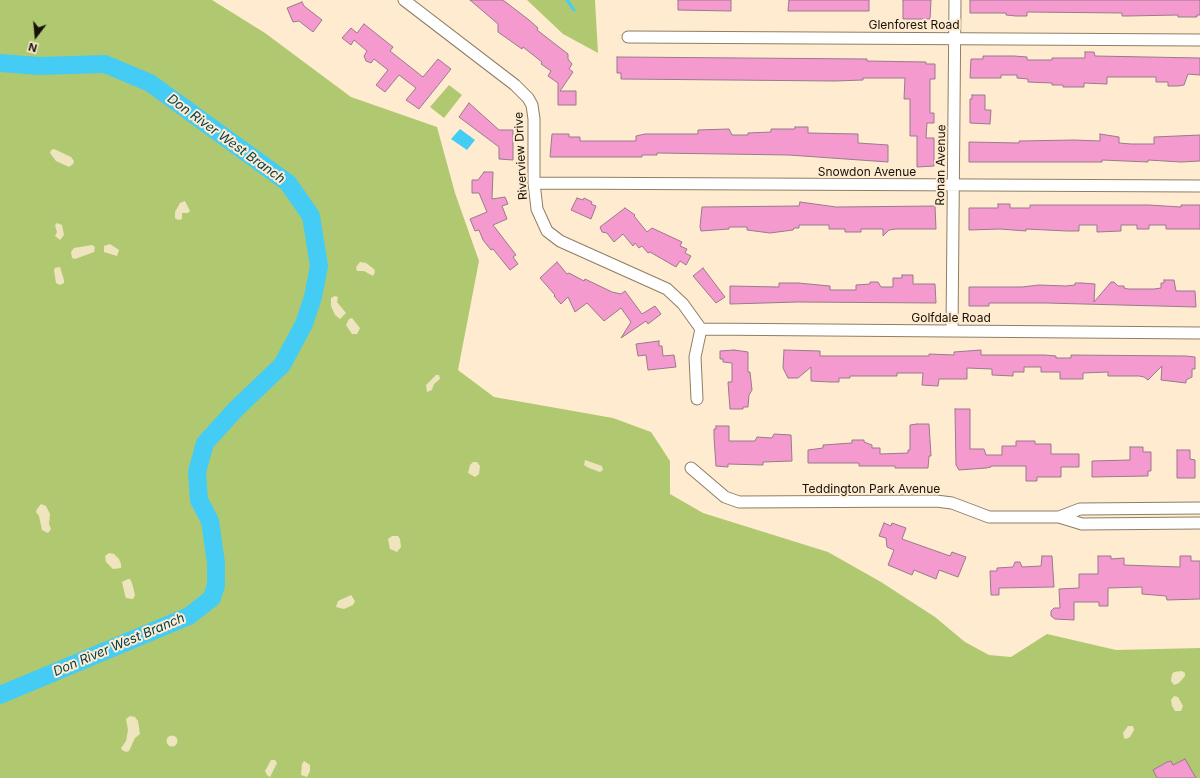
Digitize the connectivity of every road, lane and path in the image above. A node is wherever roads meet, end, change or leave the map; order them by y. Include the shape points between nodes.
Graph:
1 (404, 0) edge
2 (955, 0) edge
3 (628, 37) dead end
4 (955, 39) junction
5 (1200, 40) edge
6 (534, 183) junction
7 (954, 185) junction
8 (1200, 186) edge
9 (701, 329) junction
10 (952, 331) junction
11 (1200, 333) edge
12 (697, 399) dead end
13 (691, 468) dead end
14 (1200, 508) edge
15 (1059, 517) junction
16 (1200, 523) edge

1 - 6 street, Riverview Drive via 515,85 528,98 534,119
2 - 4 street, Ronan Avenue
3 - 4 street, Glenforest Road
4 - 5 street, Glenforest Road
4 - 7 street, Ronan Avenue
6 - 7 street, Snowdon Avenue
6 - 9 street, Riverview Drive via 537,209 547,231 560,241 667,288 683,304
7 - 8 street, Snowdon Avenue
7 - 10 street, Ronan Avenue
9 - 10 street, Golfdale Road
9 - 12 street via 695,357
10 - 11 street, Golfdale Road
13 - 15 street, Teddington Park Avenue via 725,498 739,502 936,501 952,503 989,517
14 - 15 street, Teddington Park Avenue via 1080,509
15 - 16 street, Teddington Park Avenue via 1082,524

